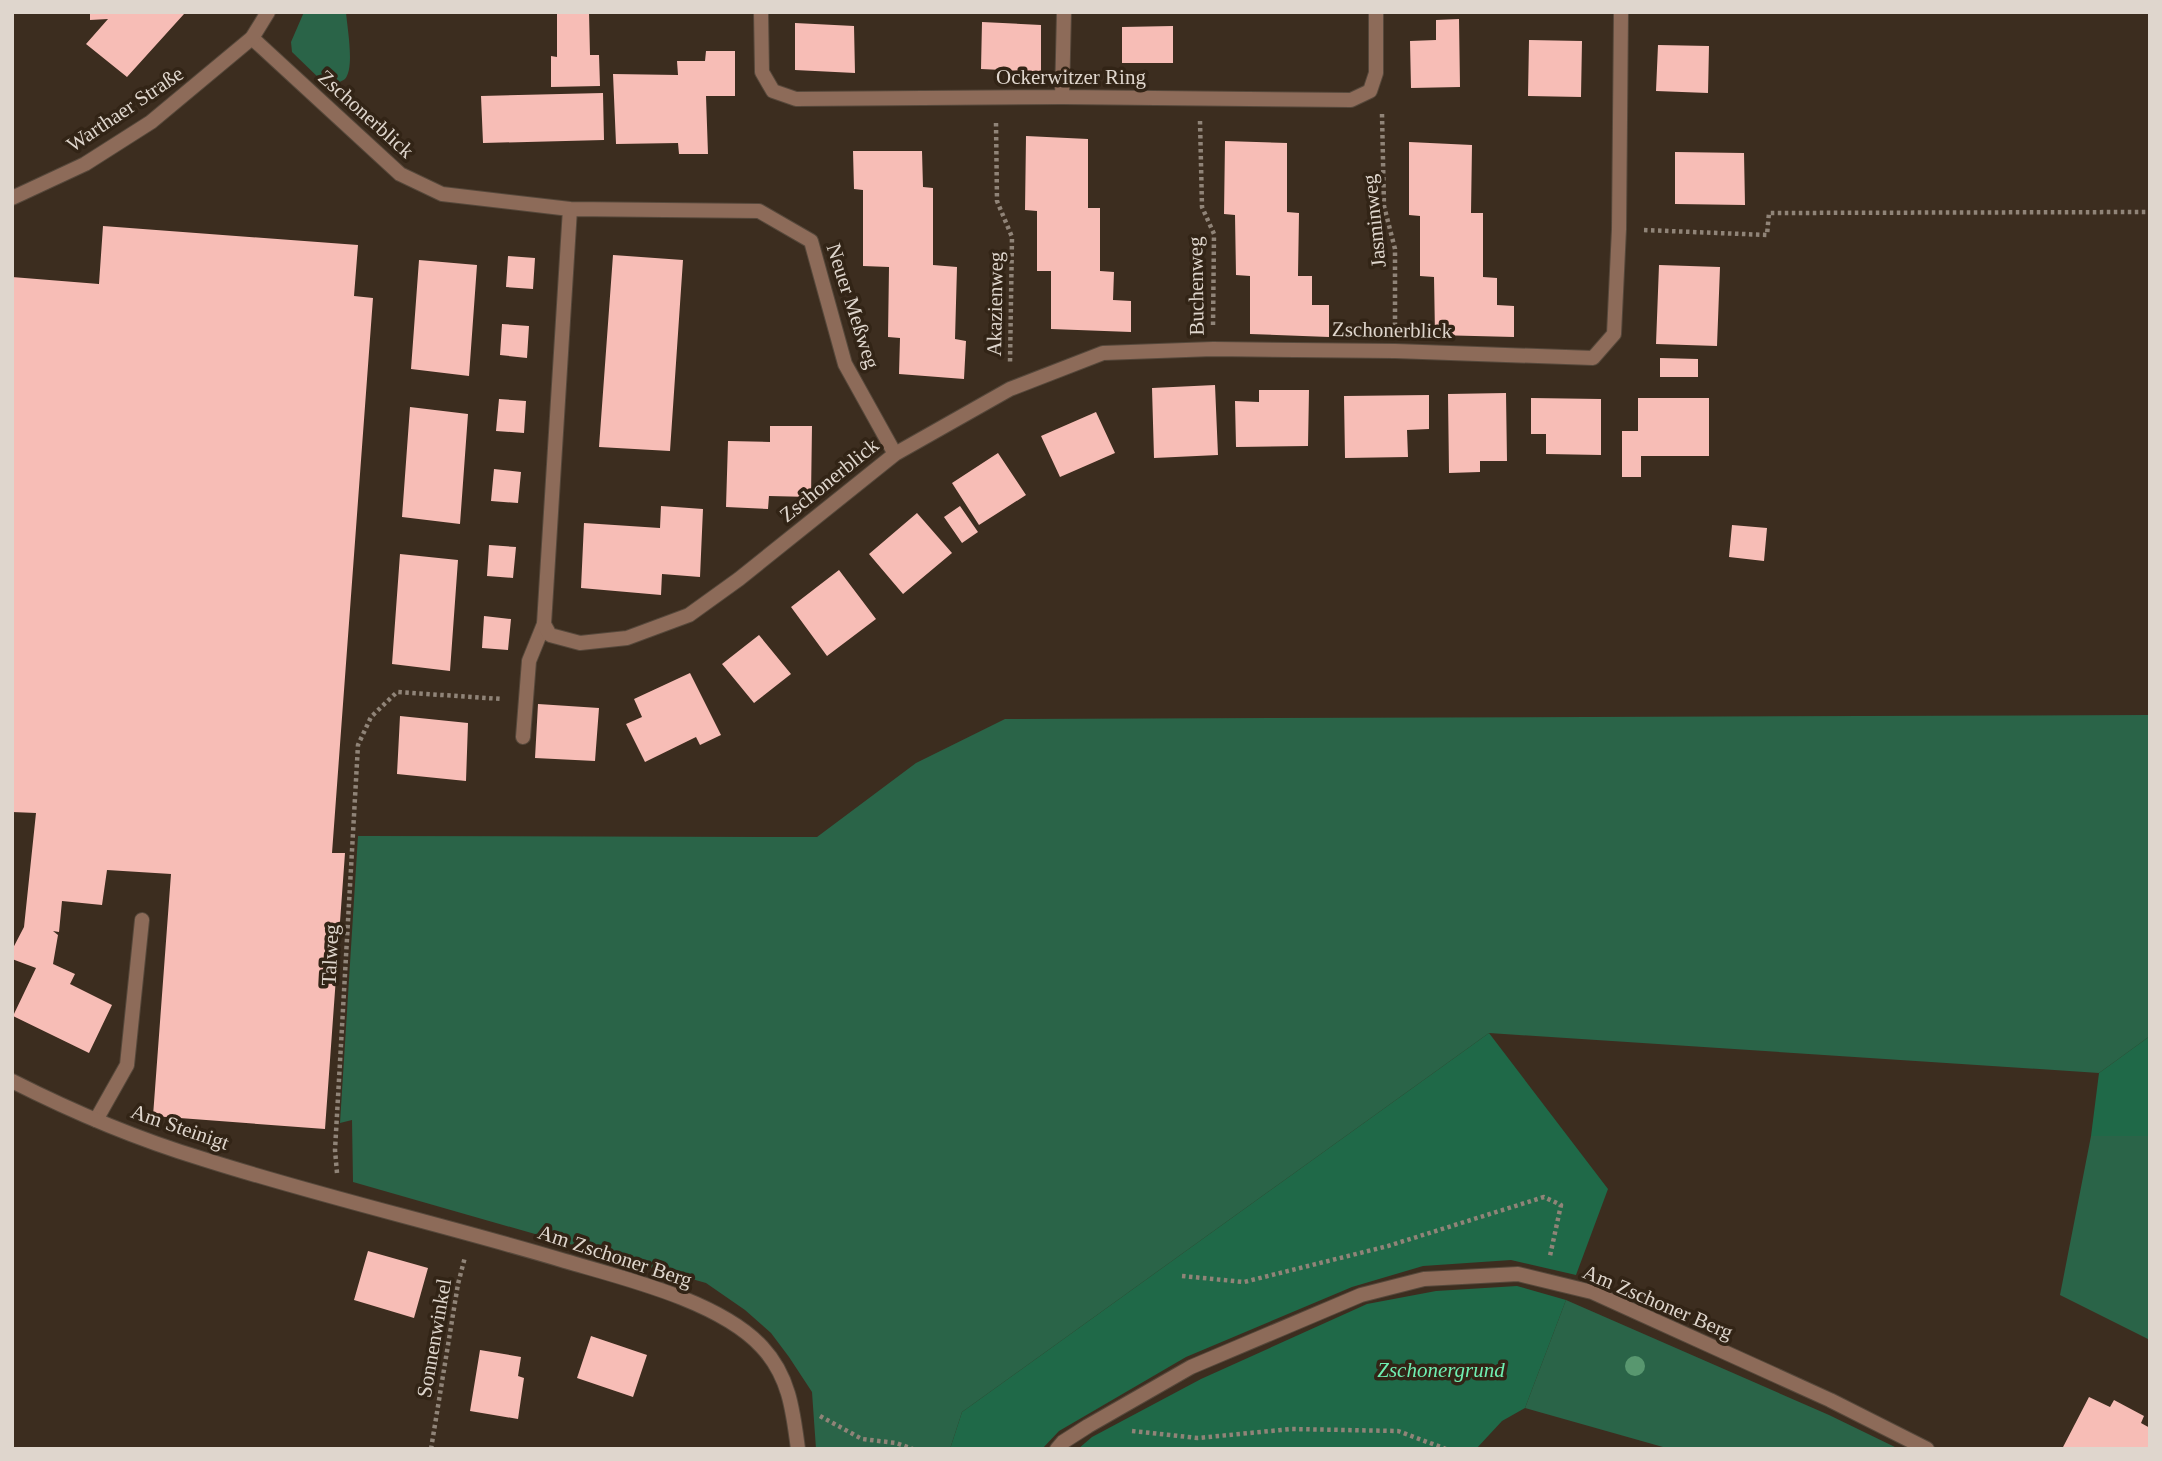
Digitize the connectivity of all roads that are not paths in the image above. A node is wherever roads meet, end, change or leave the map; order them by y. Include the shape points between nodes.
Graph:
1 (268, 12) edge
2 (761, 12) edge
3 (1064, 12) edge
4 (1376, 12) edge
5 (1621, 12) edge
6 (252, 38) junction
7 (1062, 97) junction
8 (12, 198) edge
9 (570, 209) junction
10 (895, 454) junction
11 (544, 624) junction
12 (523, 737) dead end
13 (142, 920) dead end
14 (12, 1081) edge
15 (96, 1120) junction
16 (339, 1198) joint
17 (798, 1449) edge
18 (1057, 1449) edge
19 (1927, 1449) edge

1 - 6 street, Warthaer Straße
2 - 7 street, Ockerwitzer Ring via 762,72 773,91 796,99
3 - 7 street
4 - 7 street, Ockerwitzer Ring via 1376,73 1370,91 1351,100
5 - 10 street, Zschonerblick via 1615,334 1593,358 1213,349 1102,353 1010,389
6 - 8 street, Warthaer Straße via 151,122 85,164
6 - 9 street, Zschonerblick via 400,174 442,194
9 - 10 street, Neuer Meßweg via 759,211 811,241 845,364
9 - 11 street
10 - 11 street, Zschonerblick via 689,615 626,638 580,643 550,635
11 - 12 street via 529,661
13 - 15 street via 127,1065
14 - 15 street, Am Steinigt
15 - 16 street, Am Steinigt via 201,1159
16 - 17 street, Am Zschoner Berg via 684,1298 736,1326 761,1345 780,1371 792,1400
18 - 19 street, Am Zschoner Berg via 1191,1367 1361,1295 1424,1279 1518,1274 1592,1292

